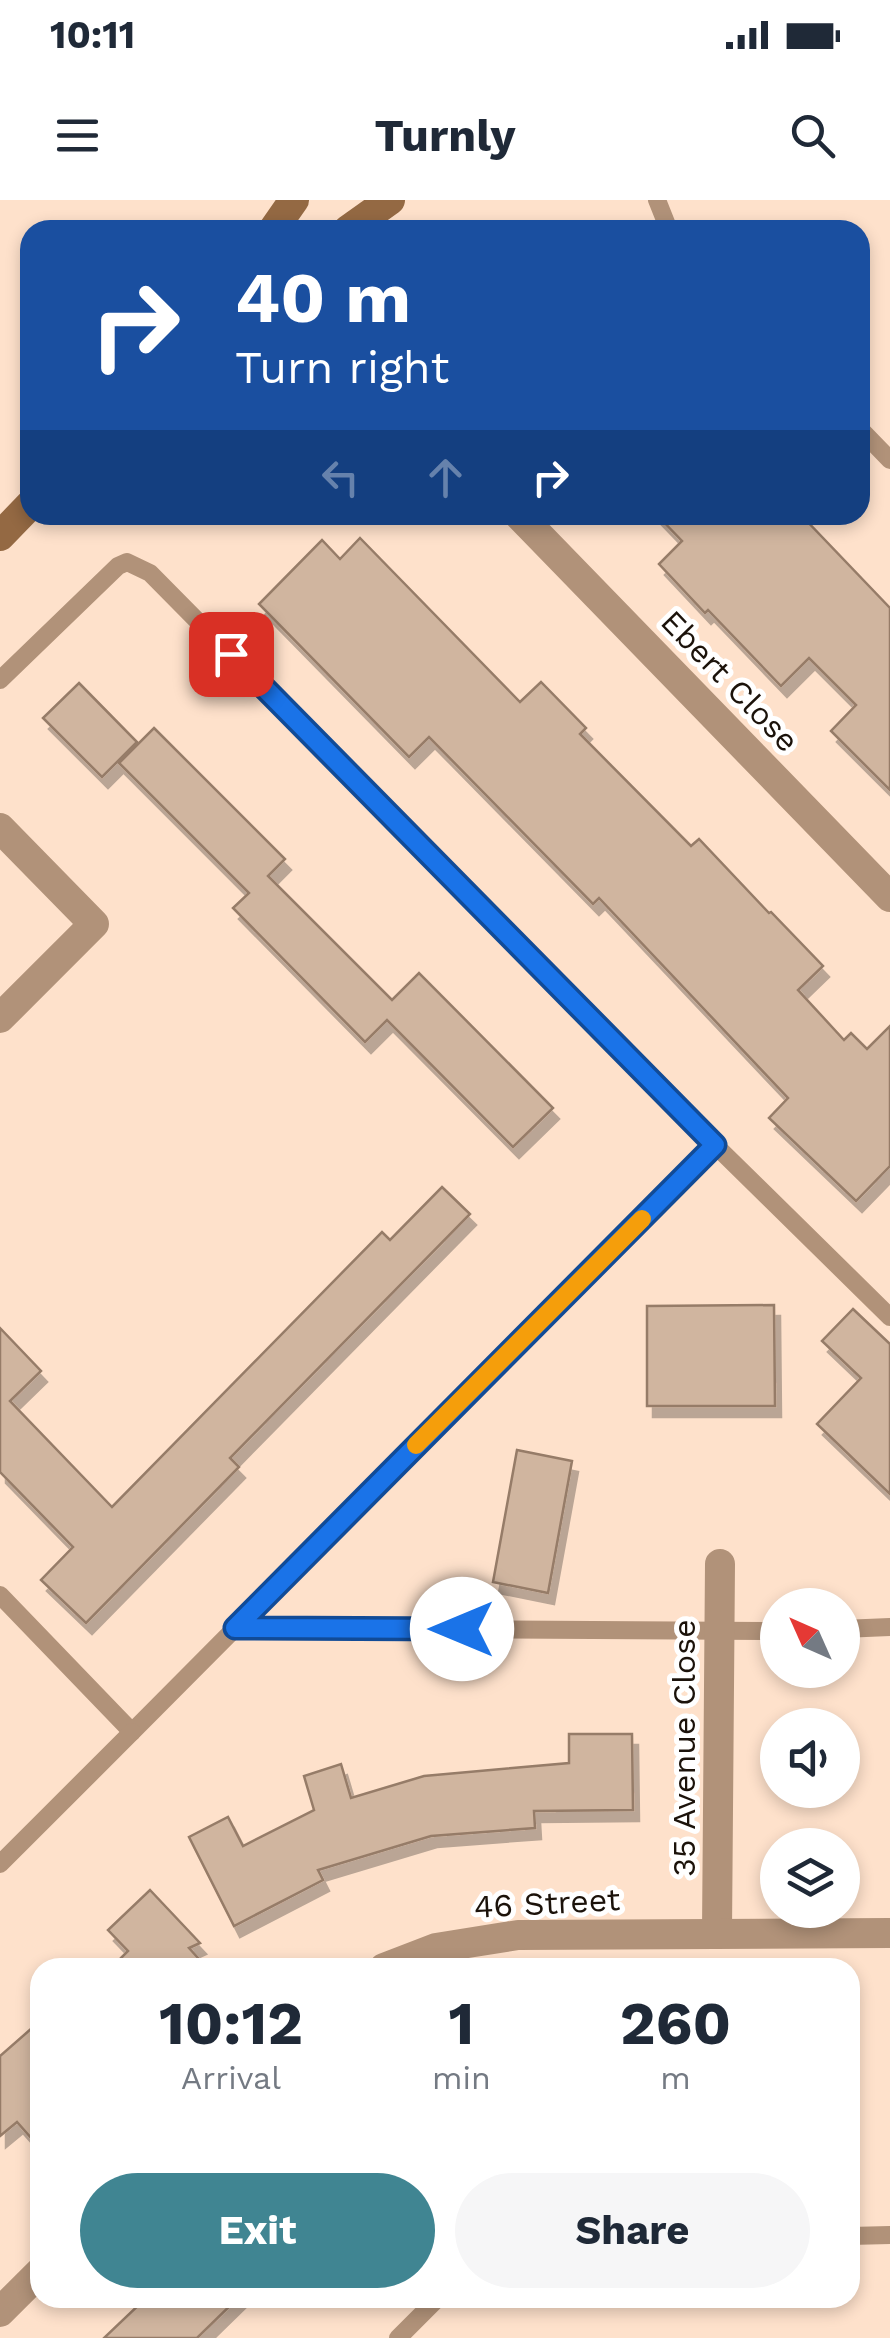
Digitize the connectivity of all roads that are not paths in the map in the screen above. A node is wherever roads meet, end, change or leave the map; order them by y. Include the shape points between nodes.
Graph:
1 (390, 200) edge
2 (362, 220) edge
3 (870, 439) edge
4 (890, 460) edge
5 (20, 516) edge
6 (529, 525) edge
7 (0, 536) edge
8 (0, 680) edge
9 (0, 828) edge
10 (890, 897) edge
11 (0, 1018) edge
12 (715, 1145) junction
13 (890, 1318) edge
14 (720, 1564) dead end
15 (0, 1595) edge
16 (890, 1627) edge
17 (235, 1628) junction
18 (860, 1628) edge
19 (760, 1633) edge
20 (720, 1634) junction
21 (132, 1732) junction
22 (0, 1864) edge
23 (717, 1932) junction
24 (890, 1933) edge
25 (410, 1958) edge
26 (890, 2235) edge
27 (860, 2236) edge
28 (30, 2282) edge
29 (428, 2308) edge
30 (0, 2312) edge
31 (398, 2338) edge

1 - 2 main road
3 - 4 lane
5 - 7 main road
6 - 10 street, Ebert Close
8 - 12 lane via 118,566 126,562 150,572
9 - 11 street via 94,924
12 - 13 lane
12 - 17 lane
14 - 20 street, 35 Avenue Close
15 - 21 lane
16 - 18 lane
17 - 20 lane
17 - 21 lane
19 - 20 lane
20 - 23 street, 35 Avenue Close
21 - 22 lane
23 - 24 street, 46 Street
23 - 25 street, 46 Street via 518,1934
26 - 27 lane
28 - 30 street
29 - 31 lane

